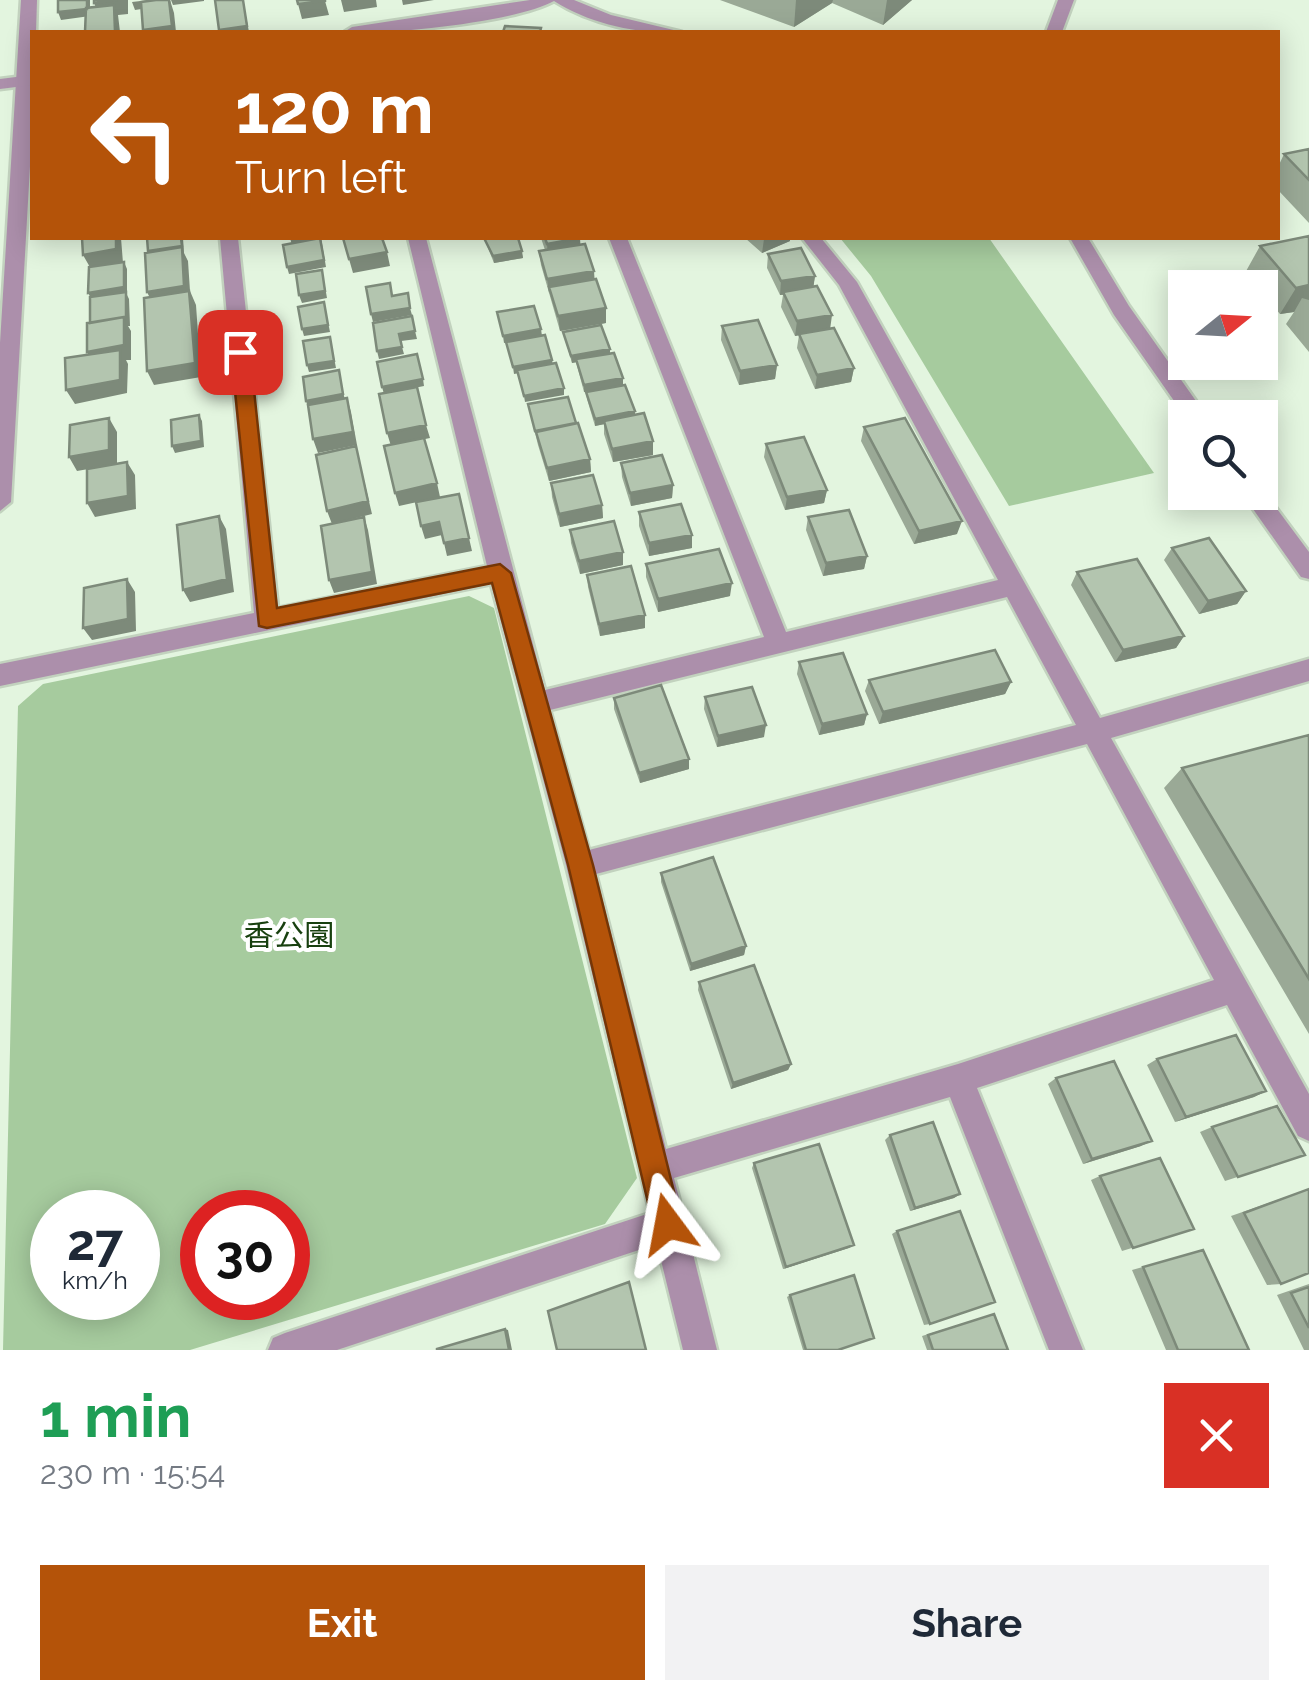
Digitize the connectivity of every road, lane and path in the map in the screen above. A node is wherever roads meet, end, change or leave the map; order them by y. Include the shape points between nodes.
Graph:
1 (29, 0) edge
2 (547, 0) edge
3 (561, 0) edge
4 (1066, 0) edge
5 (366, 30) edge
6 (664, 30) edge
7 (1055, 30) edge
8 (30, 80) edge
9 (0, 84) edge
10 (229, 240) edge
11 (417, 240) edge
12 (619, 240) edge
13 (813, 240) edge
14 (1080, 240) edge
15 (1185, 400) edge
16 (0, 502) edge
17 (1265, 510) edge
18 (1309, 570) edge
19 (500, 573) junction
20 (1014, 586) junction
21 (267, 619) junction
22 (779, 644) junction
23 (1309, 670) edge
24 (0, 675) edge
25 (536, 703) junction
26 (1090, 732) junction
27 (580, 865) junction
28 (1234, 988) junction
29 (958, 1079) junction
30 (1309, 1125) edge
31 (654, 1168) junction
32 (668, 1224) junction
33 (335, 1342) edge
34 (286, 1350) edge
35 (700, 1350) edge
36 (1066, 1350) edge

1 - 8 street
2 - 5 street
3 - 6 street via 607,19
4 - 7 street
8 - 9 street
8 - 16 street
10 - 21 street
11 - 19 street
12 - 22 street
13 - 20 street via 847,282
14 - 15 street
17 - 18 street
19 - 21 street
19 - 25 street
20 - 22 street
20 - 26 street
21 - 24 street
22 - 25 street
23 - 26 street
25 - 27 street
26 - 27 street
26 - 28 street
27 - 31 street
28 - 29 street
28 - 30 street
29 - 31 street
29 - 36 street
31 - 32 street
32 - 33 street
32 - 35 street
33 - 34 street

